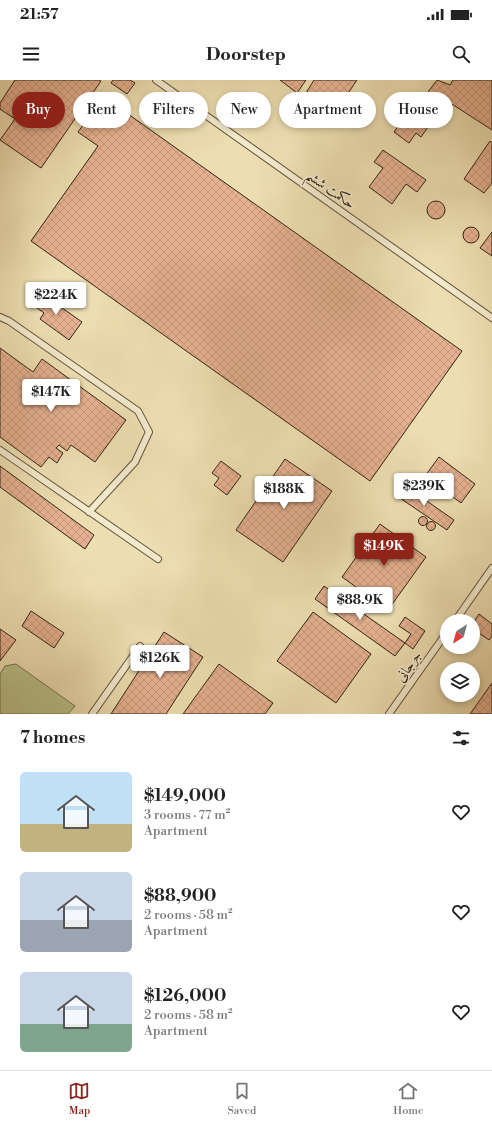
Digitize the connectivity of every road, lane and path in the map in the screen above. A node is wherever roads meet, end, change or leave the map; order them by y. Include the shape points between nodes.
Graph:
1 (156, 80) edge
2 (0, 317) edge
3 (492, 318) edge
4 (0, 450) edge
5 (89, 512) junction
6 (158, 559) dead end
7 (492, 568) edge
8 (460, 614) edge
9 (440, 642) edge
10 (140, 646) dead end
11 (92, 714) edge
12 (389, 714) edge

1 - 3 lane, حکمت ششم
2 - 5 lane via 138,411 149,432 135,462
4 - 5 lane
5 - 6 lane
7 - 8 lane
9 - 12 lane, جرجانی
10 - 11 lane

